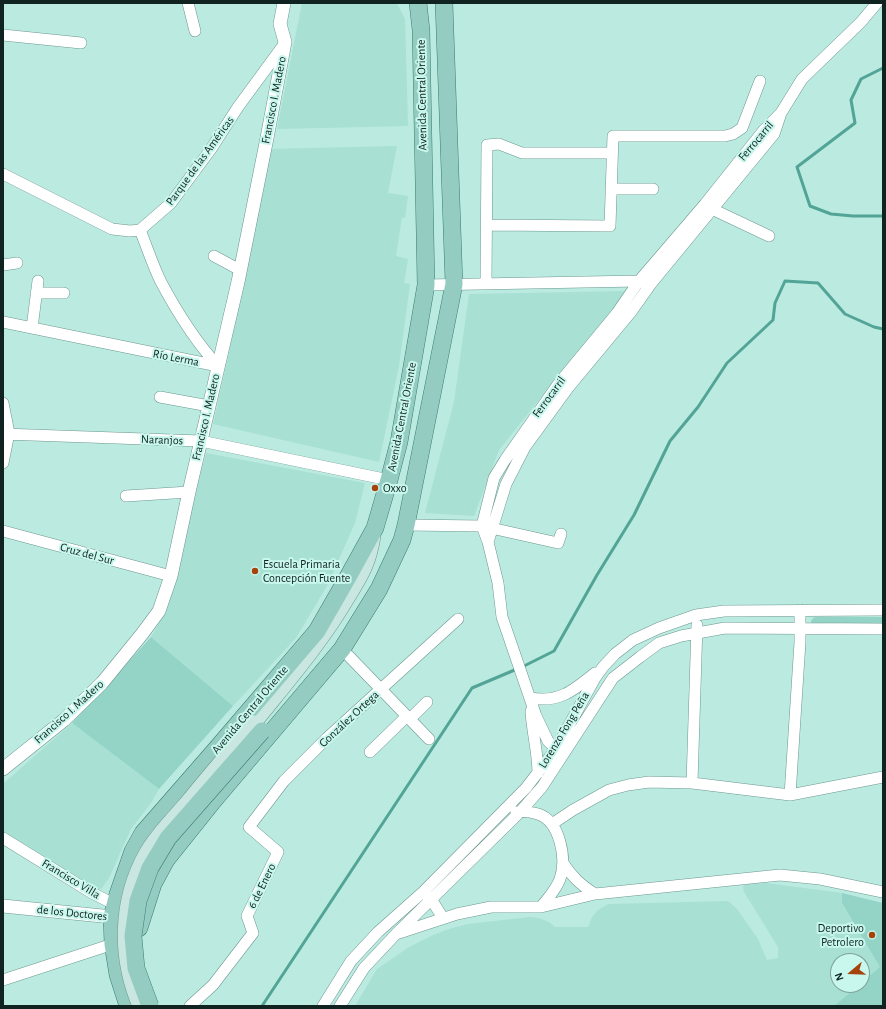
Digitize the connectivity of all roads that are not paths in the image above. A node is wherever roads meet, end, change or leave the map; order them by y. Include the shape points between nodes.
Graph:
1 (188, 3) edge
2 (284, 3) edge
3 (418, 3) edge
4 (444, 3) edge
5 (878, 3) edge
6 (195, 31) dead end
7 (3, 35) edge
8 (285, 42) junction
9 (81, 43) dead end
10 (760, 81) dead end
11 (781, 113) junction
12 (612, 153) junction
13 (3, 174) edge
14 (611, 189) junction
15 (653, 189) dead end
16 (712, 209) junction
17 (487, 225) junction
18 (140, 230) junction
19 (769, 236) dead end
20 (214, 256) dead end
21 (3, 258) edge
22 (16, 264) dead end
23 (3, 265) edge
24 (240, 270) junction
25 (38, 281) dead end
26 (639, 281) junction
27 (454, 284) junction
28 (486, 284) junction
29 (426, 285) junction
30 (650, 285) junction
31 (36, 293) junction
32 (64, 293) dead end
33 (3, 322) edge
34 (32, 328) junction
35 (218, 366) junction
36 (160, 397) dead end
37 (3, 403) edge
38 (208, 406) junction
39 (6, 433) edge
40 (201, 441) junction
41 (3, 463) edge
42 (389, 480) junction
43 (189, 492) junction
44 (126, 496) dead end
45 (406, 525) junction
46 (488, 527) junction
47 (374, 528) junction
48 (3, 531) edge
49 (561, 534) dead end
50 (171, 576) junction
51 (800, 610) junction
52 (883, 610) edge
53 (696, 615) junction
54 (458, 619) dead end
55 (800, 628) junction
56 (354, 629) junction
57 (883, 629) edge
58 (697, 632) junction
59 (342, 649) junction
60 (603, 667) junction
61 (381, 689) junction
62 (528, 693) junction
63 (427, 702) dead end
64 (408, 717) junction
65 (258, 727) junction
66 (429, 739) dead end
67 (560, 751) junction
68 (370, 752) dead end
69 (3, 769) edge
70 (538, 773) junction
71 (883, 777) edge
72 (692, 782) junction
73 (790, 796) junction
74 (520, 812) junction
75 (501, 814) junction
76 (552, 824) junction
77 (249, 827) joint
78 (3, 838) edge
79 (563, 863) junction
80 (883, 892) edge
81 (595, 894) junction
82 (427, 896) junction
83 (3, 906) edge
84 (541, 907) junction
85 (113, 911) junction
86 (443, 918) junction
87 (141, 922) junction
88 (396, 934) junction
89 (112, 944) junction
90 (351, 961) junction
91 (364, 968) junction
92 (3, 980) edge
93 (128, 1006) edge
94 (140, 1006) edge
95 (150, 1006) edge
96 (157, 1006) edge
97 (190, 1006) edge
98 (323, 1006) edge
99 (340, 1006) edge

1 - 6 street
2 - 8 street, Francisco I. Madero via 280,24
3 - 29 main road, Avenida Central Oriente
4 - 27 main road, Avenida Central Oriente
5 - 11 street, Ferrocarril via 802,79
7 - 9 street
8 - 18 street, Parque de las Américas via 172,203
8 - 24 street, Francisco I. Madero
10 - 12 street via 742,128 733,134 612,136
11 - 16 street, Ferrocarril via 774,134
11 - 26 street, Ferrocarril via 764,130
12 - 14 street
12 - 17 street via 522,153 499,144 487,144
13 - 18 street via 112,229
14 - 15 street
14 - 17 street via 610,226
16 - 19 street
16 - 30 street, Ferrocarril
17 - 28 street
18 - 35 street, Río Lerma via 161,281 188,328
20 - 24 street
21 - 23 street
22 - 23 street
24 - 35 street, Francisco I. Madero
25 - 31 street
26 - 28 street
26 - 30 street
26 - 46 street, Ferrocarril via 617,313 559,383 505,460 494,478
27 - 28 street
27 - 29 street
27 - 45 main road, Avenida Central Oriente
29 - 42 main road, Avenida Central Oriente via 399,442
30 - 46 street, Ferrocarril via 525,447
31 - 32 street
31 - 34 street
33 - 34 street, Río Lerma
34 - 35 street, Río Lerma
35 - 38 street, Francisco I. Madero
36 - 38 street
37 - 39 street
38 - 40 street, Francisco I. Madero
39 - 40 street, Naranjos
39 - 41 street
40 - 42 street, Naranjos
40 - 43 street, Francisco I. Madero
42 - 47 main road, Avenida Central Oriente
43 - 44 street
43 - 50 street, Francisco I. Madero
45 - 46 street
45 - 56 main road, Avenida Central Oriente via 402,540 379,589
46 - 49 street via 558,543
46 - 62 street, Ferrocarril via 488,542 498,583 502,617
47 - 65 main road via 371,552 365,569 330,627
47 - 85 main road, Avenida Central Oriente via 317,631 143,833 126,868
48 - 50 street, Cruz del Sur
50 - 69 street, Francisco I. Madero via 159,611 102,683 64,720
51 - 52 street, Lorenzo Fong Peña
51 - 53 street, Lorenzo Fong Peña via 724,611
51 - 55 street
53 - 58 street
53 - 60 street, Lorenzo Fong Peña via 633,640
54 - 61 street, González Ortega
55 - 57 street, Lorenzo Fong Peña
55 - 58 street, Lorenzo Fong Peña via 725,628
55 - 73 street
56 - 59 main road, Avenida Central Oriente
56 - 65 main road
58 - 67 street, Lorenzo Fong Peña via 659,644 613,678
58 - 72 street
59 - 61 street
59 - 87 main road, Avenida Central Oriente via 166,860 153,884
60 - 62 street via 574,690 551,700
60 - 67 street, Lorenzo Fong Peña via 595,678
61 - 64 street
61 - 77 street, González Ortega via 284,781
62 - 67 street, Ferrocarril via 548,741
62 - 70 street, Ferrocarril
63 - 64 street
64 - 66 street
64 - 68 street
65 - 94 main road, bridge via 166,827 146,854 133,884 125,918 125,957 134,994
65 - 95 main road, bridge via 168,838 150,868 138,901 133,936 136,968
67 - 70 street, Lorenzo Fong Peña
67 - 74 street, Lorenzo Fong Peña via 542,787
70 - 75 street, Lorenzo Fong Peña
71 - 73 street
72 - 73 street
72 - 76 street via 649,782 609,790
74 - 75 street
74 - 76 street via 538,814
74 - 82 street, Lorenzo Fong Peña
75 - 82 street, Lorenzo Fong Peña
76 - 79 street via 560,841
77 - 97 street, 6 de Enero via 278,852 247,916 253,933 213,985
78 - 85 street, Francisco Villa via 92,893
79 - 81 street via 581,886
79 - 84 street via 555,889
80 - 81 street via 820,879 780,875
81 - 84 street
82 - 86 street
82 - 88 street, Lorenzo Fong Peña
82 - 90 street, Lorenzo Fong Peña via 378,932
83 - 85 street, de los Doctores
84 - 86 street via 491,907
85 - 87 street, de los Doctores
85 - 89 main road, Avenida Central Oriente
86 - 88 street
87 - 96 main road, Avenida Central Oriente via 140,948 146,980
88 - 91 street, Lorenzo Fong Peña
89 - 92 street
89 - 93 main road, Avenida Central Oriente
90 - 91 street
90 - 98 street, Lorenzo Fong Peña
91 - 99 street, Lorenzo Fong Peña

